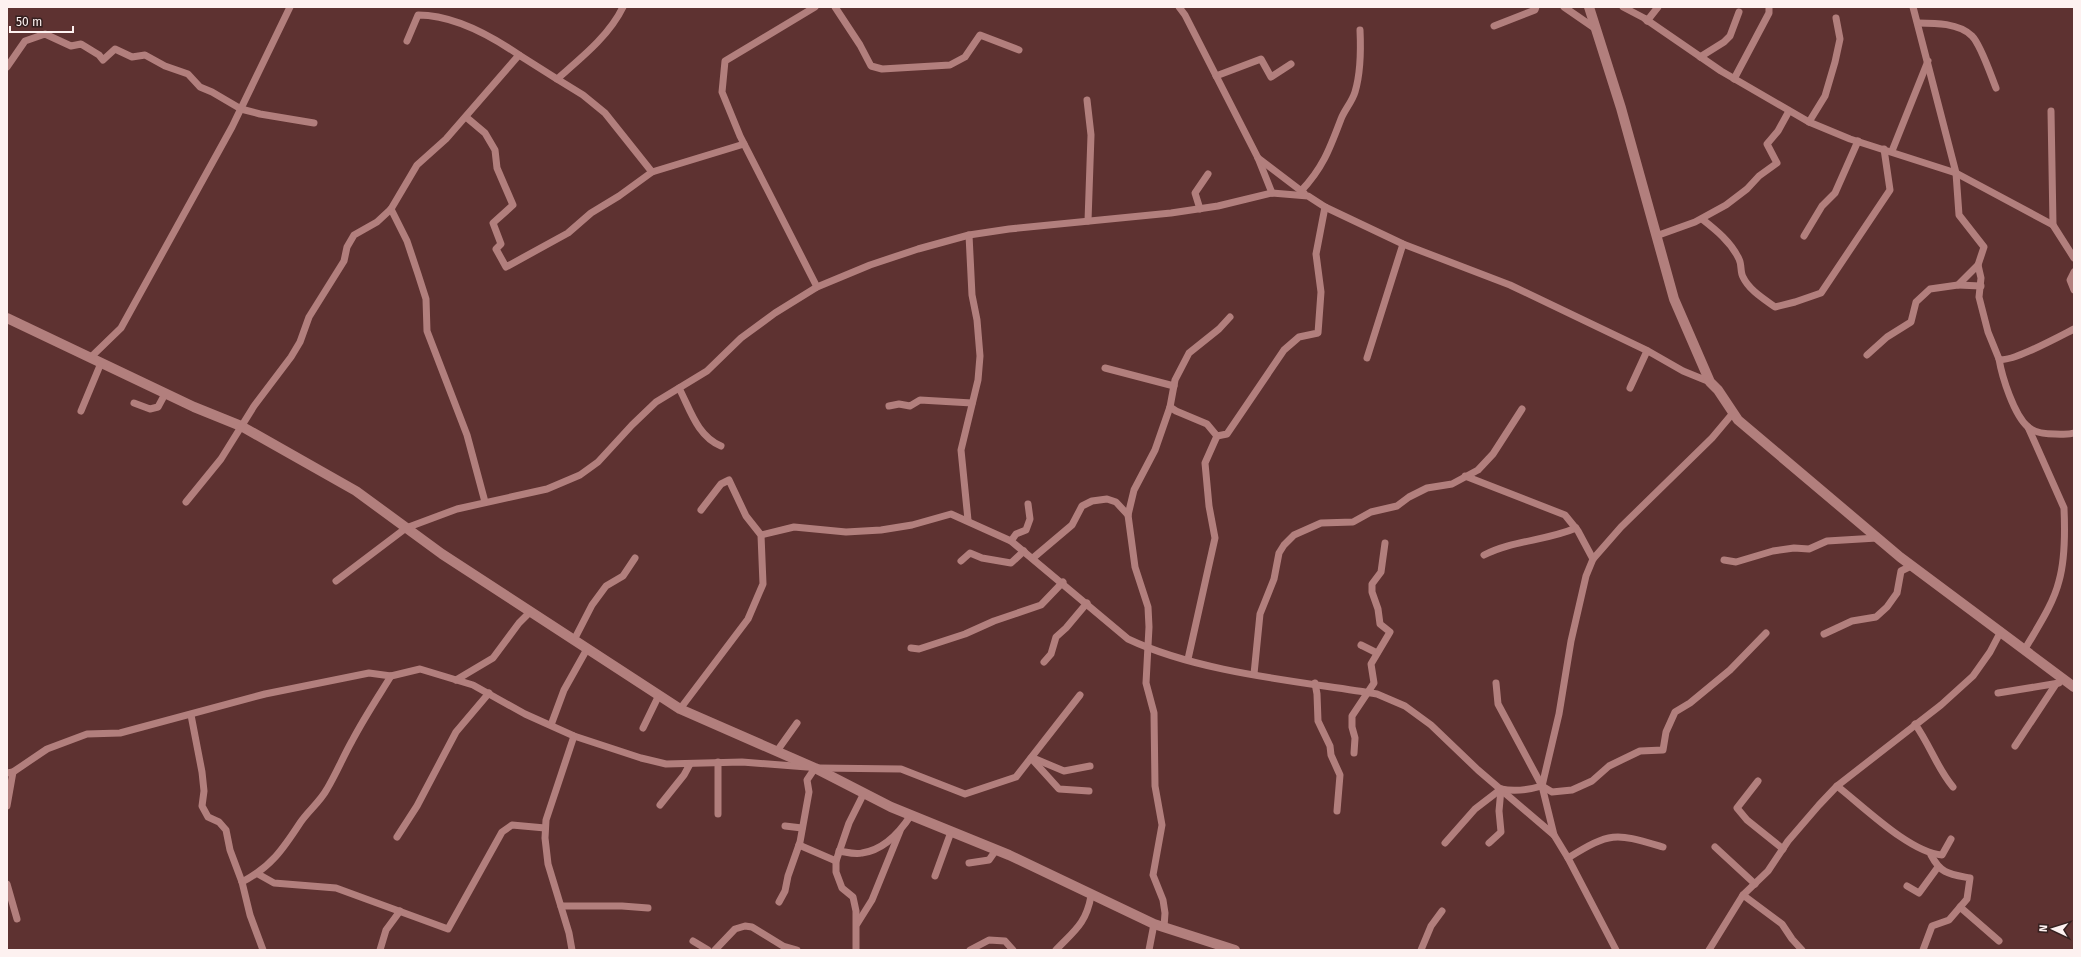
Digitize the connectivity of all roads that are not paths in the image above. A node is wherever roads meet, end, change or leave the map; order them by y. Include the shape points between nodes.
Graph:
1 (290, 7) edge
2 (623, 7) edge
3 (815, 7) edge
4 (835, 7) edge
5 (1179, 7) edge
6 (1536, 7) edge
7 (1564, 7) edge
8 (1589, 7) edge
9 (1623, 7) edge
10 (1658, 7) edge
11 (1769, 7) edge
12 (1913, 7) edge
13 (1740, 12) dead end
14 (1836, 18) dead end
15 (1647, 21) junction
16 (1918, 23) junction
17 (1494, 26) dead end
18 (1594, 27) junction
19 (1360, 30) dead end
20 (407, 41) dead end
21 (1019, 50) dead end
22 (519, 55) junction
23 (1700, 57) junction
24 (1928, 61) junction
25 (1291, 64) dead end
26 (7, 67) edge
27 (1216, 76) junction
28 (557, 79) junction
29 (1734, 79) junction
30 (1996, 88) dead end
31 (1087, 100) dead end
32 (241, 109) junction
33 (1789, 111) junction
34 (2052, 111) dead end
35 (466, 116) junction
36 (314, 122) dead end
37 (1809, 122) junction
38 (1858, 141) junction
39 (744, 144) junction
40 (1884, 149) junction
41 (1892, 152) junction
42 (1258, 158) junction
43 (652, 172) junction
44 (1956, 173) junction
45 (1208, 174) dead end
46 (1301, 191) junction
47 (1272, 193) junction
48 (1308, 196) junction
49 (1325, 207) junction
50 (391, 209) junction
51 (1200, 209) junction
52 (1702, 219) junction
53 (1088, 221) junction
54 (2053, 225) junction
55 (969, 235) junction
56 (1656, 236) junction
57 (1804, 236) dead end
58 (1403, 244) junction
59 (2074, 258) edge
60 (1978, 265) junction
61 (2074, 272) edge
62 (1958, 285) junction
63 (1981, 286) junction
64 (818, 287) junction
65 (2074, 290) edge
66 (1230, 317) dead end
67 (8, 321) edge
68 (2074, 329) edge
69 (1647, 351) junction
70 (1867, 355) dead end
71 (90, 358) junction
72 (1367, 358) dead end
73 (1999, 358) junction
74 (101, 363) junction
75 (1105, 368) dead end
76 (1710, 382) junction
77 (1174, 386) junction
78 (679, 388) junction
79 (1630, 388) dead end
80 (165, 394) junction
81 (134, 403) dead end
82 (972, 403) junction
83 (889, 406) dead end
84 (1170, 407) junction
85 (1522, 409) dead end
86 (81, 411) dead end
87 (1733, 413) junction
88 (241, 426) junction
89 (2028, 427) junction
90 (2074, 433) edge
91 (1217, 436) junction
92 (721, 446) dead end
93 (1465, 476) junction
94 (186, 502) dead end
95 (485, 502) junction
96 (1028, 504) dead end
97 (700, 510) dead end
98 (1128, 515) junction
99 (968, 520) junction
100 (406, 528) junction
101 (1576, 528) junction
102 (761, 535) junction
103 (1877, 538) junction
104 (1011, 540) junction
105 (1385, 543) dead end
106 (1024, 551) junction
107 (1484, 555) dead end
108 (635, 558) dead end
109 (1033, 558) junction
110 (1593, 559) junction
111 (1724, 560) dead end
112 (961, 561) dead end
113 (1911, 566) junction
114 (336, 581) dead end
115 (1062, 582) junction
116 (1086, 603) junction
117 (531, 611) junction
118 (2001, 631) junction
119 (1766, 633) dead end
120 (1824, 634) dead end
121 (574, 640) junction
122 (1361, 645) dead end
123 (911, 648) dead end
124 (1148, 648) junction
125 (587, 649) junction
126 (2025, 650) junction
127 (1377, 653) junction
128 (1188, 659) junction
129 (1044, 662) dead end
130 (1254, 674) junction
131 (391, 676) junction
132 (456, 680) junction
133 (1314, 683) junction
134 (1496, 683) dead end
135 (2056, 684) junction
136 (2071, 685) edge
137 (489, 693) junction
138 (1368, 693) junction
139 (1998, 693) dead end
140 (1080, 695) dead end
141 (659, 696) junction
142 (680, 709) junction
143 (191, 715) junction
144 (797, 723) dead end
145 (1915, 724) junction
146 (551, 725) junction
147 (643, 728) dead end
148 (574, 736) junction
149 (2015, 746) dead end
150 (777, 751) junction
151 (1354, 753) dead end
152 (1031, 758) junction
153 (718, 762) junction
154 (690, 764) junction
155 (1090, 766) dead end
156 (815, 768) junction
157 (10, 772) edge
158 (1758, 781) dead end
159 (1542, 786) junction
160 (1837, 786) junction
161 (1953, 787) dead end
162 (1501, 789) junction
163 (1089, 791) dead end
164 (864, 793) junction
165 (660, 805) dead end
166 (7, 806) edge
167 (1337, 811) dead end
168 (718, 814) dead end
169 (911, 815) junction
170 (785, 826) dead end
171 (546, 828) junction
172 (802, 828) junction
173 (900, 831) junction
174 (952, 832) junction
175 (1554, 835) junction
176 (397, 837) dead end
177 (1951, 839) dead end
178 (1445, 843) dead end
179 (1489, 843) dead end
180 (799, 845) junction
181 (1663, 847) dead end
182 (1715, 848) dead end
183 (1783, 849) junction
184 (996, 850) junction
185 (839, 851) junction
186 (1932, 855) junction
187 (1568, 858) junction
188 (836, 861) junction
189 (969, 863) dead end
190 (1938, 867) junction
191 (258, 874) junction
192 (935, 876) dead end
193 (242, 882) junction
194 (7, 884) edge
195 (1755, 884) junction
196 (1907, 886) dead end
197 (1743, 895) junction
198 (1091, 896) junction
199 (779, 902) dead end
200 (561, 906) junction
201 (1960, 907) junction
202 (648, 908) dead end
203 (400, 911) junction
204 (1442, 912) dead end
205 (17, 919) dead end
206 (857, 924) junction
207 (1159, 926) junction
208 (693, 941) dead end
209 (1999, 941) dead end
210 (263, 950) edge
211 (380, 950) edge
212 (572, 950) edge
213 (708, 950) edge
214 (715, 950) edge
215 (798, 950) edge
216 (856, 950) edge
217 (970, 950) edge
218 (1013, 950) edge
219 (1056, 950) edge
220 (1149, 950) edge
221 (1235, 950) edge
222 (1421, 950) edge
223 (1616, 950) edge
224 (1709, 950) edge
225 (1802, 950) edge
226 (1922, 950) edge

1 - 32 street
2 - 28 street via 616,22
3 - 39 street via 725,61 722,92
4 - 21 street via 870,66 882,69 950,65 965,57 980,35
5 - 27 street
6 - 17 street via 1535,10
7 - 18 street
8 - 18 street
9 - 15 street
10 - 15 street
11 - 29 street via 1769,13
12 - 16 street
13 - 23 street via 1727,39
14 - 37 street via 1840,39 1835,62 1825,96
15 - 23 street
16 - 24 street
16 - 30 street via 1962,29 1973,37
18 - 56 street via 1621,108
19 - 46 street via 1360,64 1355,91 1341,118 1329,153 1314,177
20 - 22 street via 418,15 433,15 481,33
22 - 28 street
22 - 35 street
23 - 29 street
24 - 41 street
24 - 44 street
25 - 27 street via 1271,77 1260,59
26 - 32 street via 25,41 44,34 71,46 81,44 99,54 103,60 115,49 132,57 145,55 188,74 200,88
27 - 42 street
28 - 43 street via 605,113
29 - 33 street
31 - 53 street via 1091,135
32 - 36 street
32 - 71 street via 121,328
33 - 37 street
33 - 52 street via 1767,144 1777,163 1747,189
34 - 54 street
35 - 43 street via 485,133 496,150 497,168 506,193 514,205 493,223 501,244 496,249 506,267 568,233 591,213
35 - 50 street via 417,165
37 - 38 street
38 - 40 street
38 - 57 street via 1835,193 1822,206
39 - 43 street
39 - 64 street
40 - 41 street
40 - 52 street via 1890,190 1822,293 1775,306 1763,299 1743,277 1740,260 1732,248 1721,234
41 - 44 street
42 - 46 street
42 - 47 street
44 - 54 street
44 - 60 street via 1959,215 1984,247
45 - 51 street via 1195,193
46 - 48 street
47 - 48 street
47 - 51 street
48 - 49 street
49 - 58 street
49 - 91 street via 1316,254 1321,292 1318,333 1299,337 1284,350 1227,434
50 - 88 street via 377,222 354,235 347,247 344,261 309,318 300,342
50 - 95 street via 407,241 418,274 426,299 427,331 467,435
51 - 53 street
52 - 56 street
53 - 55 street
54 - 59 street
55 - 64 street via 870,265
55 - 82 street via 972,295 980,356 978,380
56 - 76 street via 1674,299
58 - 69 street via 1510,285
58 - 72 street
60 - 62 street
60 - 63 street
61 - 65 street via 2070,280
62 - 63 street
62 - 70 street via 1930,289 1916,302 1911,322 1887,337
63 - 73 street via 1979,296 1988,332
64 - 78 street via 774,313 741,338 707,371
66 - 77 street via 1189,353
67 - 71 street
68 - 73 street via 2008,359
69 - 76 street via 1683,371
69 - 79 street
71 - 74 street
73 - 89 street via 2000,369 2011,398
74 - 80 street
74 - 86 street
75 - 77 street
76 - 87 street
77 - 84 street
78 - 92 street via 690,409 690,416 712,442
78 - 95 street via 656,402 598,462 580,475 547,489
80 - 81 street via 158,407 150,409
80 - 88 street
82 - 83 street via 920,400 910,406
82 - 99 street via 961,450
84 - 91 street via 1207,424
84 - 98 street via 1154,450 1134,490
85 - 93 street via 1493,454 1478,470
87 - 103 street via 1738,420
87 - 110 street via 1712,438 1621,527
88 - 94 street via 221,459
88 - 100 street via 356,491
89 - 90 street via 2051,434
89 - 126 street via 2064,508 2064,522 2059,582
91 - 128 street via 1205,463 1215,538
93 - 101 street via 1565,515
93 - 130 street via 1452,484 1427,488 1397,506 1371,512 1353,522 1320,524 1294,535 1279,553 1274,579 1260,614
95 - 100 street via 457,509
96 - 104 street via 1030,519 1026,530 1016,534
97 - 102 street via 721,484 729,480 746,516
98 - 109 street via 1116,502 1107,499 1092,501 1082,506 1072,525
98 - 124 street via 1135,567 1148,607
99 - 102 street via 951,514 912,525 881,530 846,532 794,527
99 - 104 street
100 - 114 street
100 - 117 street
101 - 107 street via 1560,535 1514,543
101 - 110 street
102 - 142 street via 763,584 757,600 748,619
103 - 111 street via 1827,541 1809,549 1773,551 1736,562
103 - 113 street
104 - 106 street
105 - 127 street via 1381,572 1372,584 1372,592 1380,624 1390,632
106 - 109 street
106 - 112 street via 1011,563 982,558 970,553
108 - 121 street via 623,576 606,586
109 - 115 street
110 - 159 street via 1586,576 1572,634 1559,714
113 - 118 street
113 - 120 street via 1901,571 1898,592 1876,617 1852,622
115 - 116 street
115 - 123 street via 1041,606 994,621 965,634 918,649
116 - 124 street via 1128,639
116 - 129 street via 1056,637 1051,654
117 - 121 street
117 - 132 street via 493,658
118 - 126 street
118 - 145 street via 1990,652 1972,676 1941,705
119 - 159 street via 1730,670 1675,712 1666,732 1663,750 1640,751 1609,766 1592,781 1572,790 1552,792
121 - 125 street
122 - 127 street
124 - 128 street
124 - 207 street via 1146,683 1154,713 1155,786 1162,825 1153,875 1163,900 1165,913
125 - 141 street
125 - 146 street via 564,690
126 - 136 street
127 - 138 street via 1371,664 1374,683
128 - 130 street
130 - 133 street
131 - 132 street via 420,669
131 - 143 street via 369,672 265,694
131 - 191 street via 352,740 327,790 276,857
132 - 137 street
133 - 138 street
133 - 167 street via 1318,721 1340,775
134 - 159 street via 1498,704
135 - 136 street
135 - 139 street
135 - 149 street
137 - 146 street via 525,714
137 - 176 street via 456,732 417,806
138 - 151 street via 1352,716
138 - 162 street via 1377,694 1405,706 1431,725
140 - 152 street
141 - 142 street
141 - 147 street
142 - 150 street
143 - 157 street via 120,733 87,734 48,749
143 - 193 street via 202,772 202,806 208,817 219,822 226,830 230,850
144 - 150 street
145 - 160 street
145 - 161 street via 1930,748 1941,773
146 - 148 street
148 - 154 street via 660,762
148 - 171 street via 546,820
150 - 156 street
152 - 155 street via 1064,771
152 - 156 street via 1016,777 965,794 901,769
152 - 163 street via 1059,790
153 - 154 street
153 - 156 street
153 - 168 street
154 - 165 street
156 - 164 street
156 - 172 street via 807,780 809,792
157 - 166 street
158 - 183 street via 1737,808 1747,820
159 - 162 street via 1527,790
159 - 175 street
160 - 183 street
160 - 186 street via 1894,833
162 - 175 street
162 - 178 street via 1475,809
162 - 179 street via 1501,832
164 - 169 street
164 - 185 street via 848,823
169 - 173 street
169 - 174 street
170 - 172 street
171 - 200 street via 548,864
171 - 203 street via 512,825 502,832 448,929
172 - 180 street
173 - 185 street via 867,852 860,854
173 - 206 street via 872,900
174 - 184 street
174 - 192 street
175 - 187 street
177 - 186 street via 1942,855
180 - 188 street
180 - 199 street via 785,891
181 - 187 street via 1621,836 1609,837
182 - 195 street
183 - 195 street via 1768,871
184 - 189 street via 990,860
184 - 198 street
185 - 188 street
186 - 190 street
187 - 223 street
188 - 206 street via 836,872 842,888 853,897
190 - 196 street via 1919,893
190 - 201 street via 1949,874 1970,878 1967,899
191 - 193 street
191 - 203 street via 274,883 336,888
193 - 210 street via 250,915
194 - 205 street
195 - 197 street
197 - 224 street
197 - 225 street via 1782,924
198 - 207 street
198 - 219 street via 1082,924
200 - 202 street
200 - 212 street
201 - 209 street
201 - 226 street via 1949,920 1932,926
203 - 211 street via 386,930
204 - 222 street via 1431,926
206 - 216 street
207 - 220 street
207 - 221 street
208 - 213 street
214 - 215 street via 736,929 745,926 752,927 783,946
217 - 218 street via 989,940 1005,941

